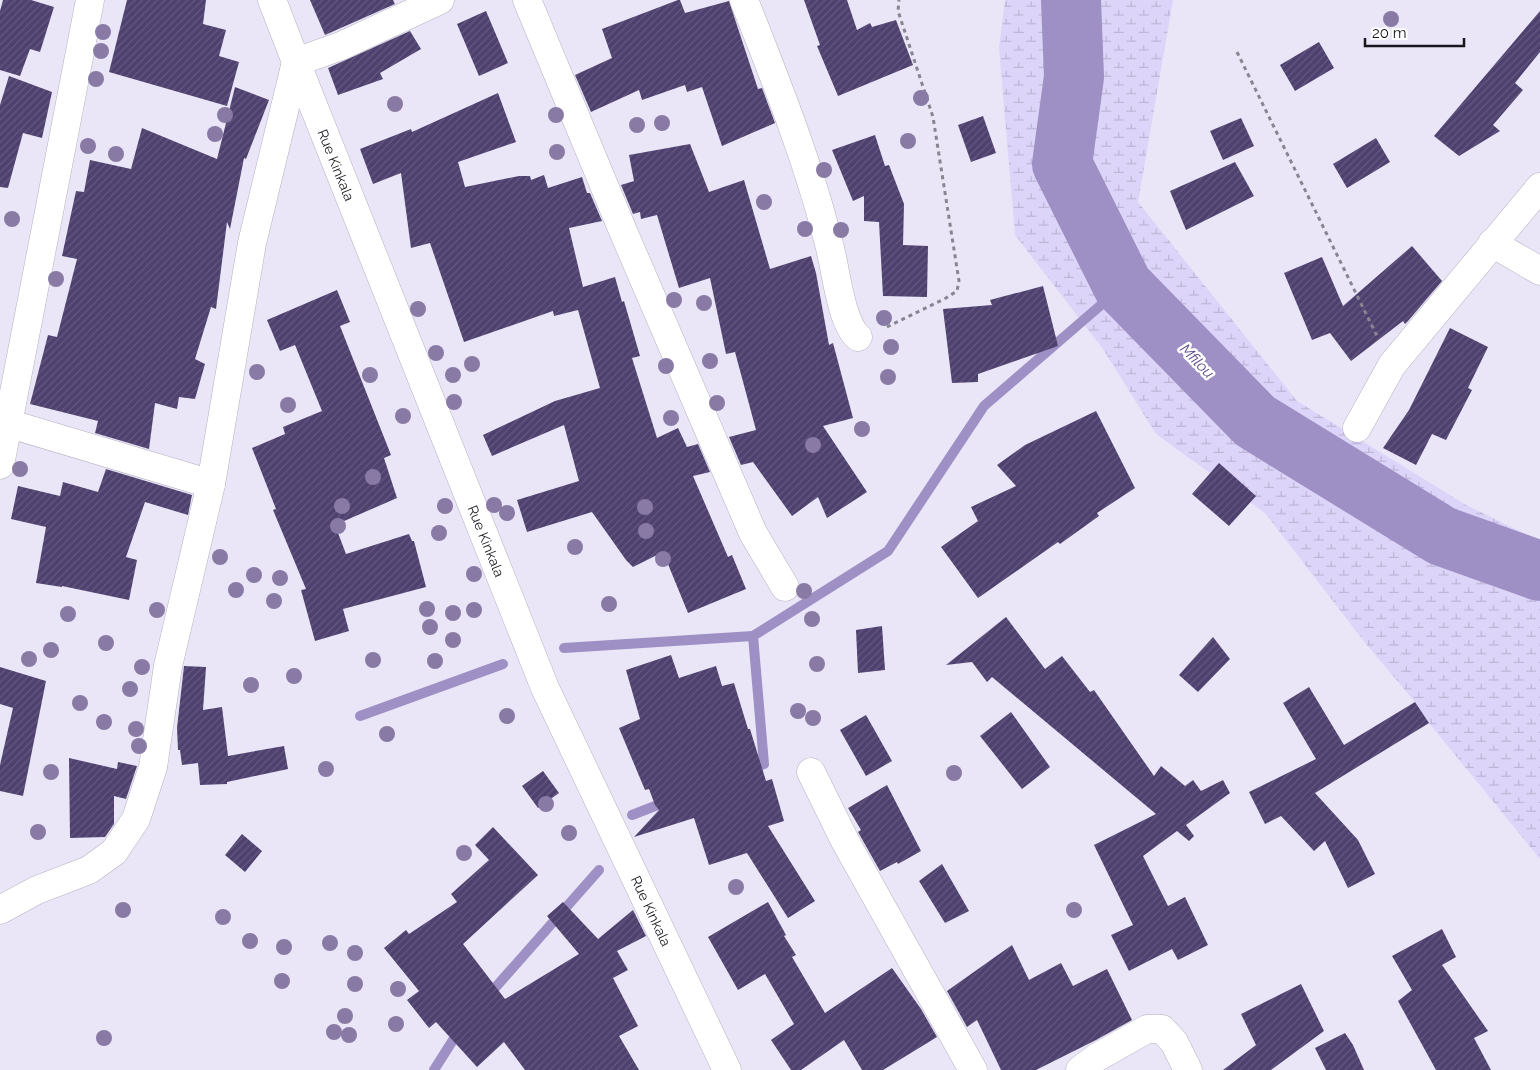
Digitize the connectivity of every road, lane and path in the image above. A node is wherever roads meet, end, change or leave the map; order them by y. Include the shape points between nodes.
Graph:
1 (90, 0) edge
2 (272, 0) edge
3 (440, 0) edge
4 (528, 0) edge
5 (744, 0) edge
6 (899, 0) edge
7 (1237, 52) dead end
8 (296, 62) junction
9 (1540, 188) edge
10 (1492, 243) junction
11 (1540, 271) edge
12 (858, 337) joint
13 (1392, 365) junction
14 (4, 422) edge
15 (1357, 428) dead end
16 (0, 465) edge
17 (211, 484) junction
18 (785, 587) dead end
19 (812, 772) dead end
20 (0, 910) edge
21 (727, 1070) edge
22 (973, 1070) edge
23 (1080, 1070) edge
24 (1188, 1070) edge

1 - 14 street
2 - 8 street, Rue Kinkala
3 - 8 street via 341,46
4 - 18 street via 753,533
5 - 12 street via 789,113 830,246 845,315
6 - 12 path via 898,10 933,117 960,281 957,291 946,298 866,337
7 - 13 path
8 - 17 street via 252,243
8 - 21 street, Rue Kinkala via 545,688
9 - 10 street
10 - 11 street
10 - 13 street
13 - 15 street
14 - 16 street
14 - 17 street
17 - 20 street via 168,666 153,767 136,819 114,852 89,870 37,890
19 - 22 street via 845,841
23 - 24 street via 1148,1029 1162,1029 1174,1042

